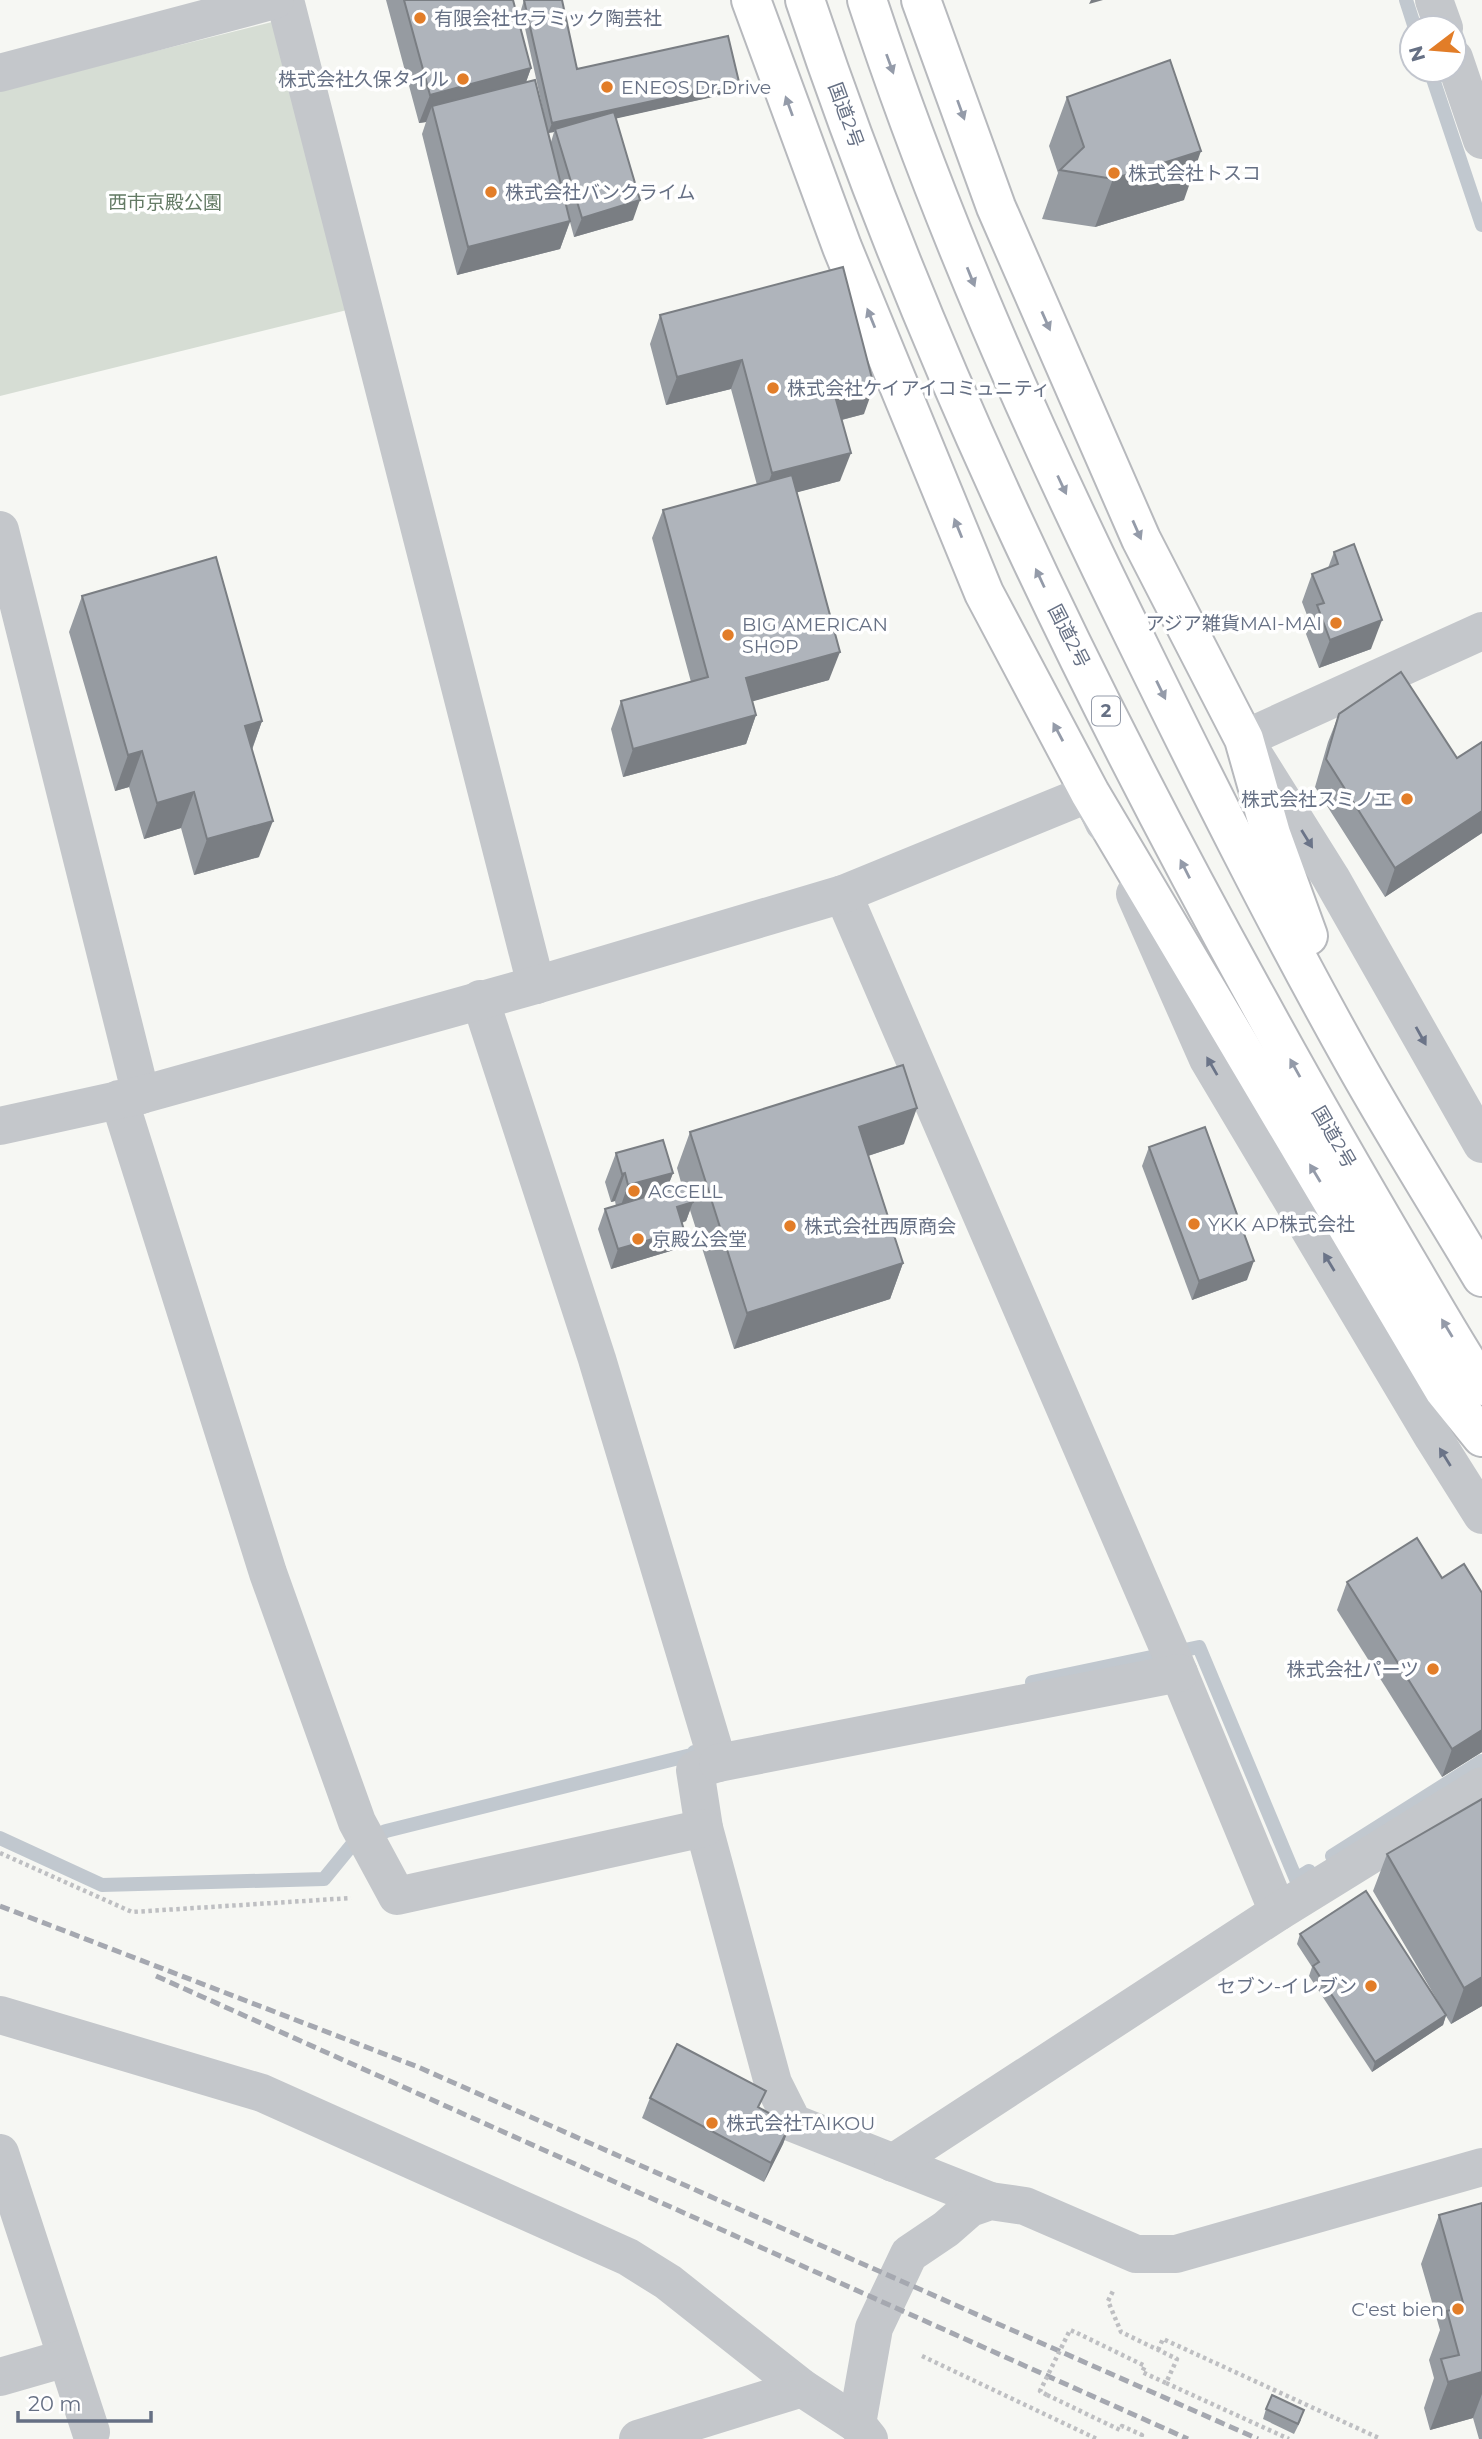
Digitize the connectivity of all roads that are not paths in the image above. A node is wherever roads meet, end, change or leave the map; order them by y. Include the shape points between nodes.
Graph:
1 (275, 0) edge
2 (285, 0) edge
3 (751, 0) edge
4 (805, 0) edge
5 (867, 0) edge
6 (921, 0) edge
7 (0, 73) edge
8 (1463, 84) edge
9 (1482, 140) edge
10 (0, 530) edge
11 (1482, 631) edge
12 (1244, 740) junction
13 (1090, 793) junction
14 (843, 894) junction
15 (536, 985) junction
16 (480, 999) junction
17 (1354, 1063) junction
18 (130, 1097) junction
19 (0, 1125) edge
20 (1482, 1144) edge
21 (1482, 1277) edge
22 (1482, 1387) edge
23 (1482, 1437) edge
24 (1482, 1515) edge
25 (1174, 1660) junction
26 (715, 1753) junction
27 (1482, 1786) edge
28 (704, 1828) junction
29 (1278, 1912) junction
30 (0, 2015) edge
31 (0, 2153) edge
32 (893, 2163) junction
33 (1482, 2167) edge
34 (990, 2201) junction
35 (66, 2358) junction
36 (0, 2377) edge
37 (802, 2388) junction
38 (863, 2431) edge
39 (91, 2432) dead end
40 (638, 2439) edge

1 - 7 street
2 - 15 street
13 -> 3 highway via 985,593 842,247
22 -> 4 highway, 国道2号 / 2 via 1324,1121 1194,885 1042,584 961,408 894,246
5 -> 17 highway via 945,214 1012,378 1232,835
6 -> 12 highway via 996,207 1140,539
8 - 9 street
10 - 18 street
11 - 12 street
12 - 17 highway via 1271,834
12 -> 20 street via 1331,878
13 - 14 street
23 -> 13 highway via 1444,1390
24 -> 13 street via 1208,1059
14 - 15 street
14 - 25 street
15 - 16 street
16 - 18 street
16 - 26 street via 597,1359
17 - 21 highway
18 - 19 street
18 - 28 street via 268,1573 365,1835 397,1896
25 - 26 street
25 - 29 street
26 - 28 street via 695,1770
27 - 29 street
28 - 32 street via 774,2083 793,2123
29 - 32 street
30 - 37 street via 262,2093 628,2257 668,2282
31 - 35 street
32 - 34 street
33 - 34 street via 1158,2256 1136,2255 1025,2207
34 - 38 street via 970,2208 909,2254 874,2328
35 - 36 street
35 - 39 street
37 - 38 street
37 - 40 street

